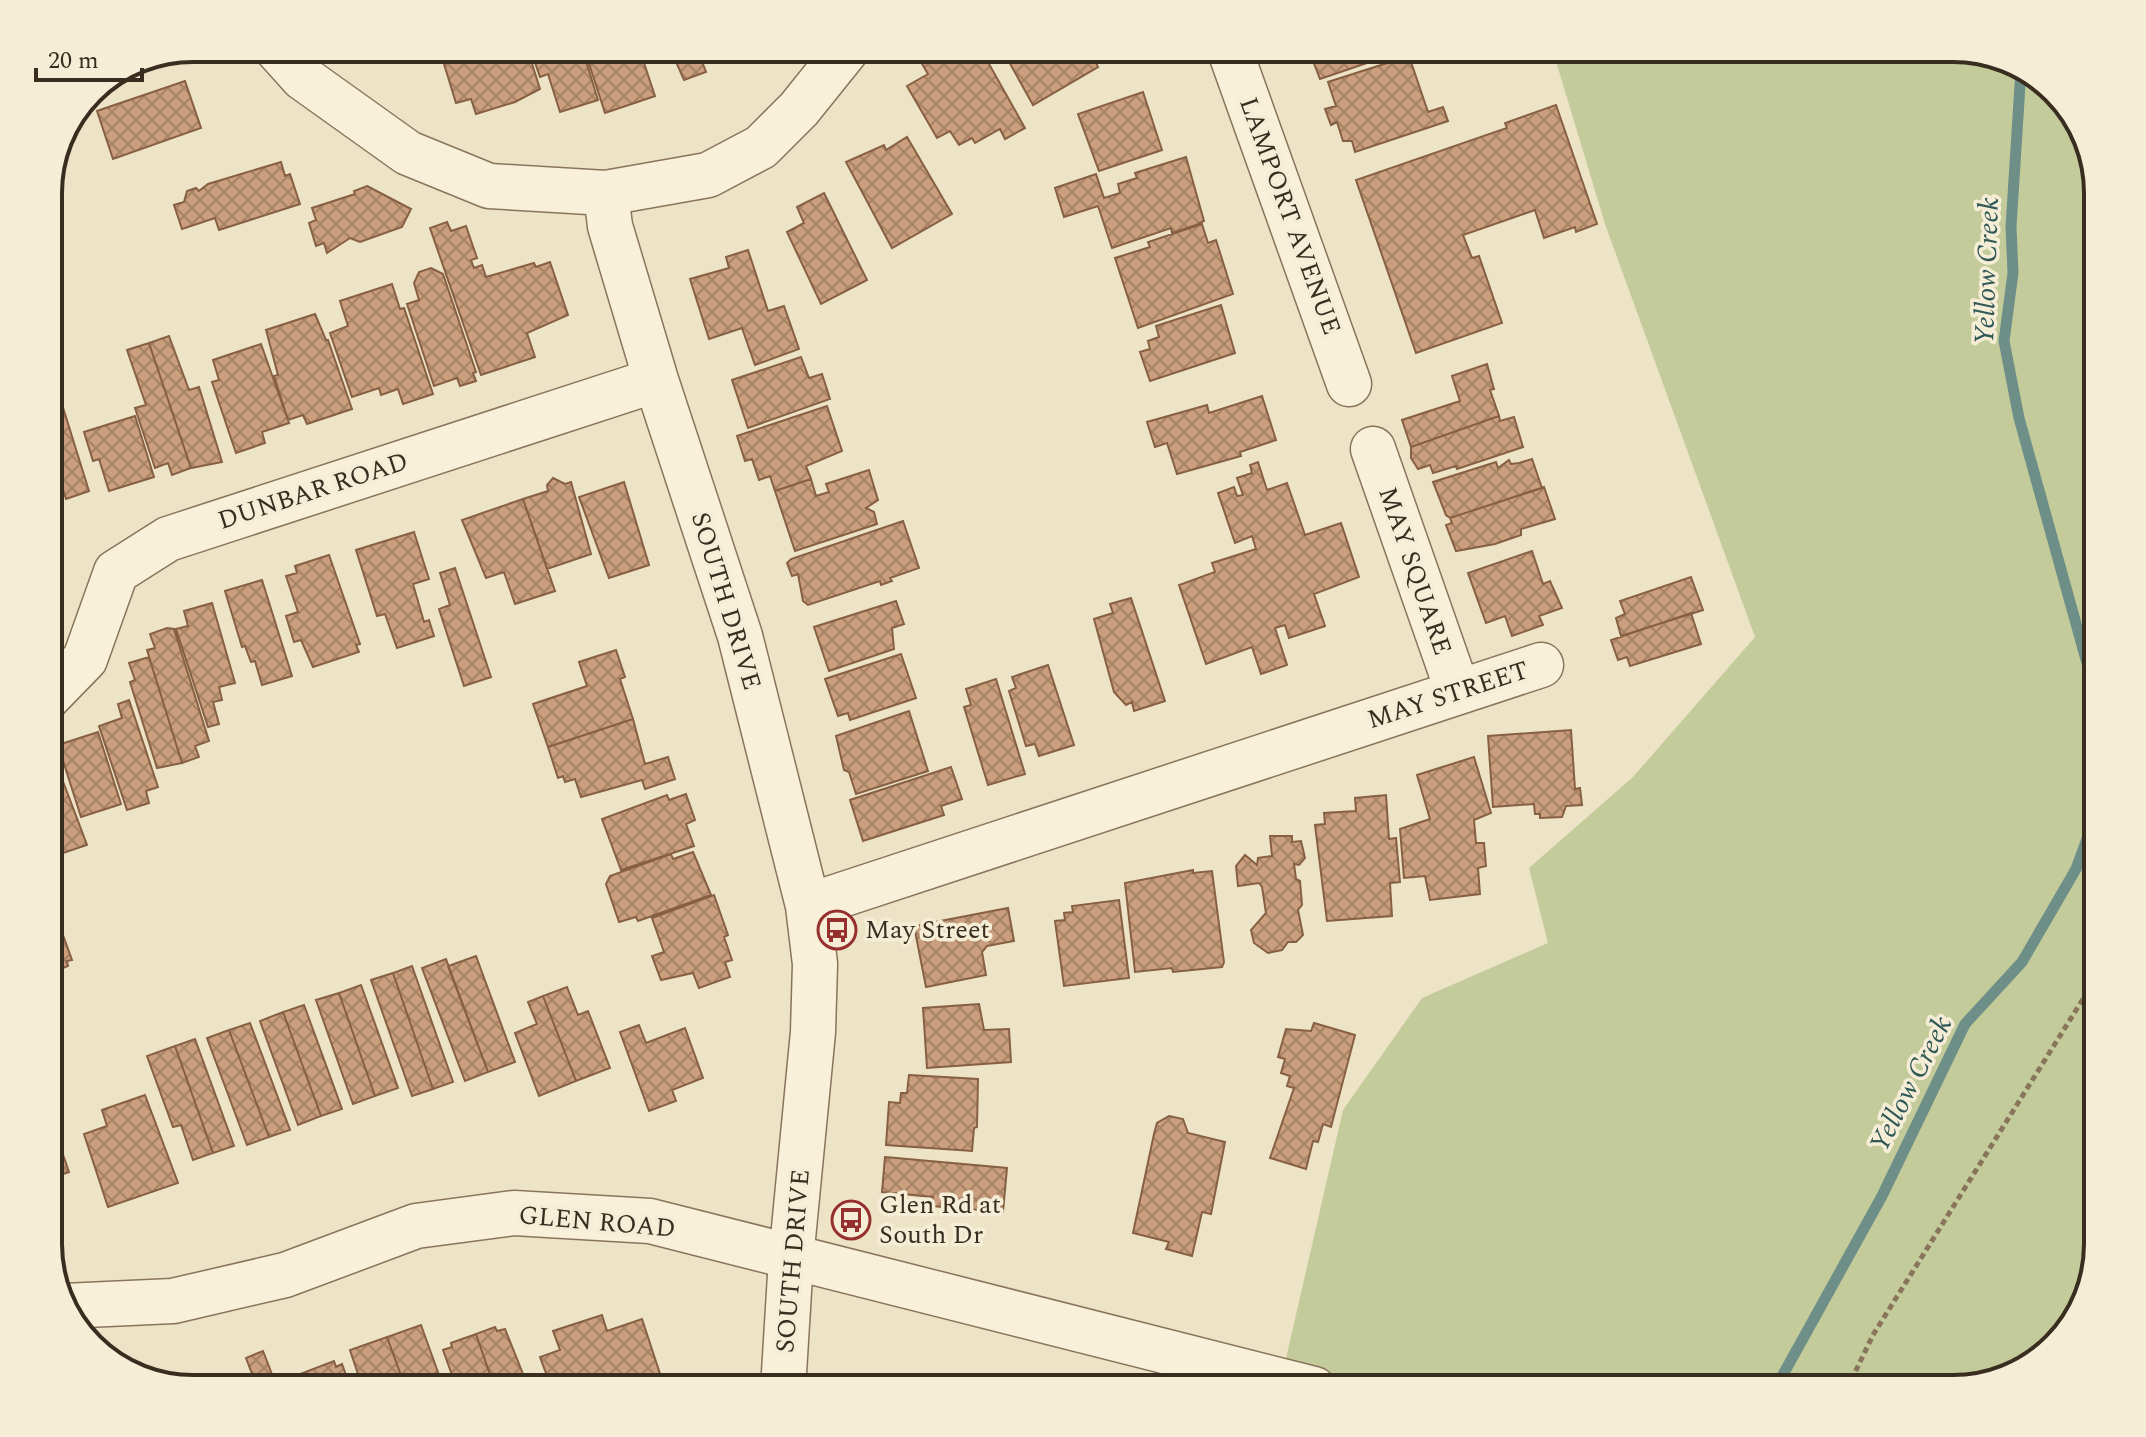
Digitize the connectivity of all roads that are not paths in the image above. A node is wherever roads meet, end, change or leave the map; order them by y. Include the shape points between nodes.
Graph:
1 (289, 62) edge
2 (837, 62) edge
3 (1234, 62) edge
4 (606, 193) junction
5 (656, 380) junction
6 (1349, 384) dead end
7 (1373, 449) dead end
8 (1541, 665) dead end
9 (62, 683) edge
10 (1458, 692) junction
11 (808, 906) junction
12 (791, 1259) junction
13 (78, 1305) edge
14 (784, 1375) edge
15 (1258, 1375) edge

1 - 4 street via 408,153 489,186
2 - 4 street via 761,147 708,175
3 - 6 street, LAMPORT AVENUE
4 - 5 street, SOUTH DRIVE via 610,226
5 - 9 street, DUNBAR ROAD via 168,539 116,572 85,659
5 - 11 street, SOUTH DRIVE via 740,636
7 - 10 street, MAY SQUARE
8 - 10 street, MAY STREET
10 - 11 street, MAY STREET
11 - 12 street, SOUTH DRIVE via 815,964 813,1032
12 - 13 street, GLEN ROAD via 650,1221 514,1213 416,1226 285,1275 173,1301
12 - 14 street, SOUTH DRIVE
12 - 15 street, GLEN ROAD

